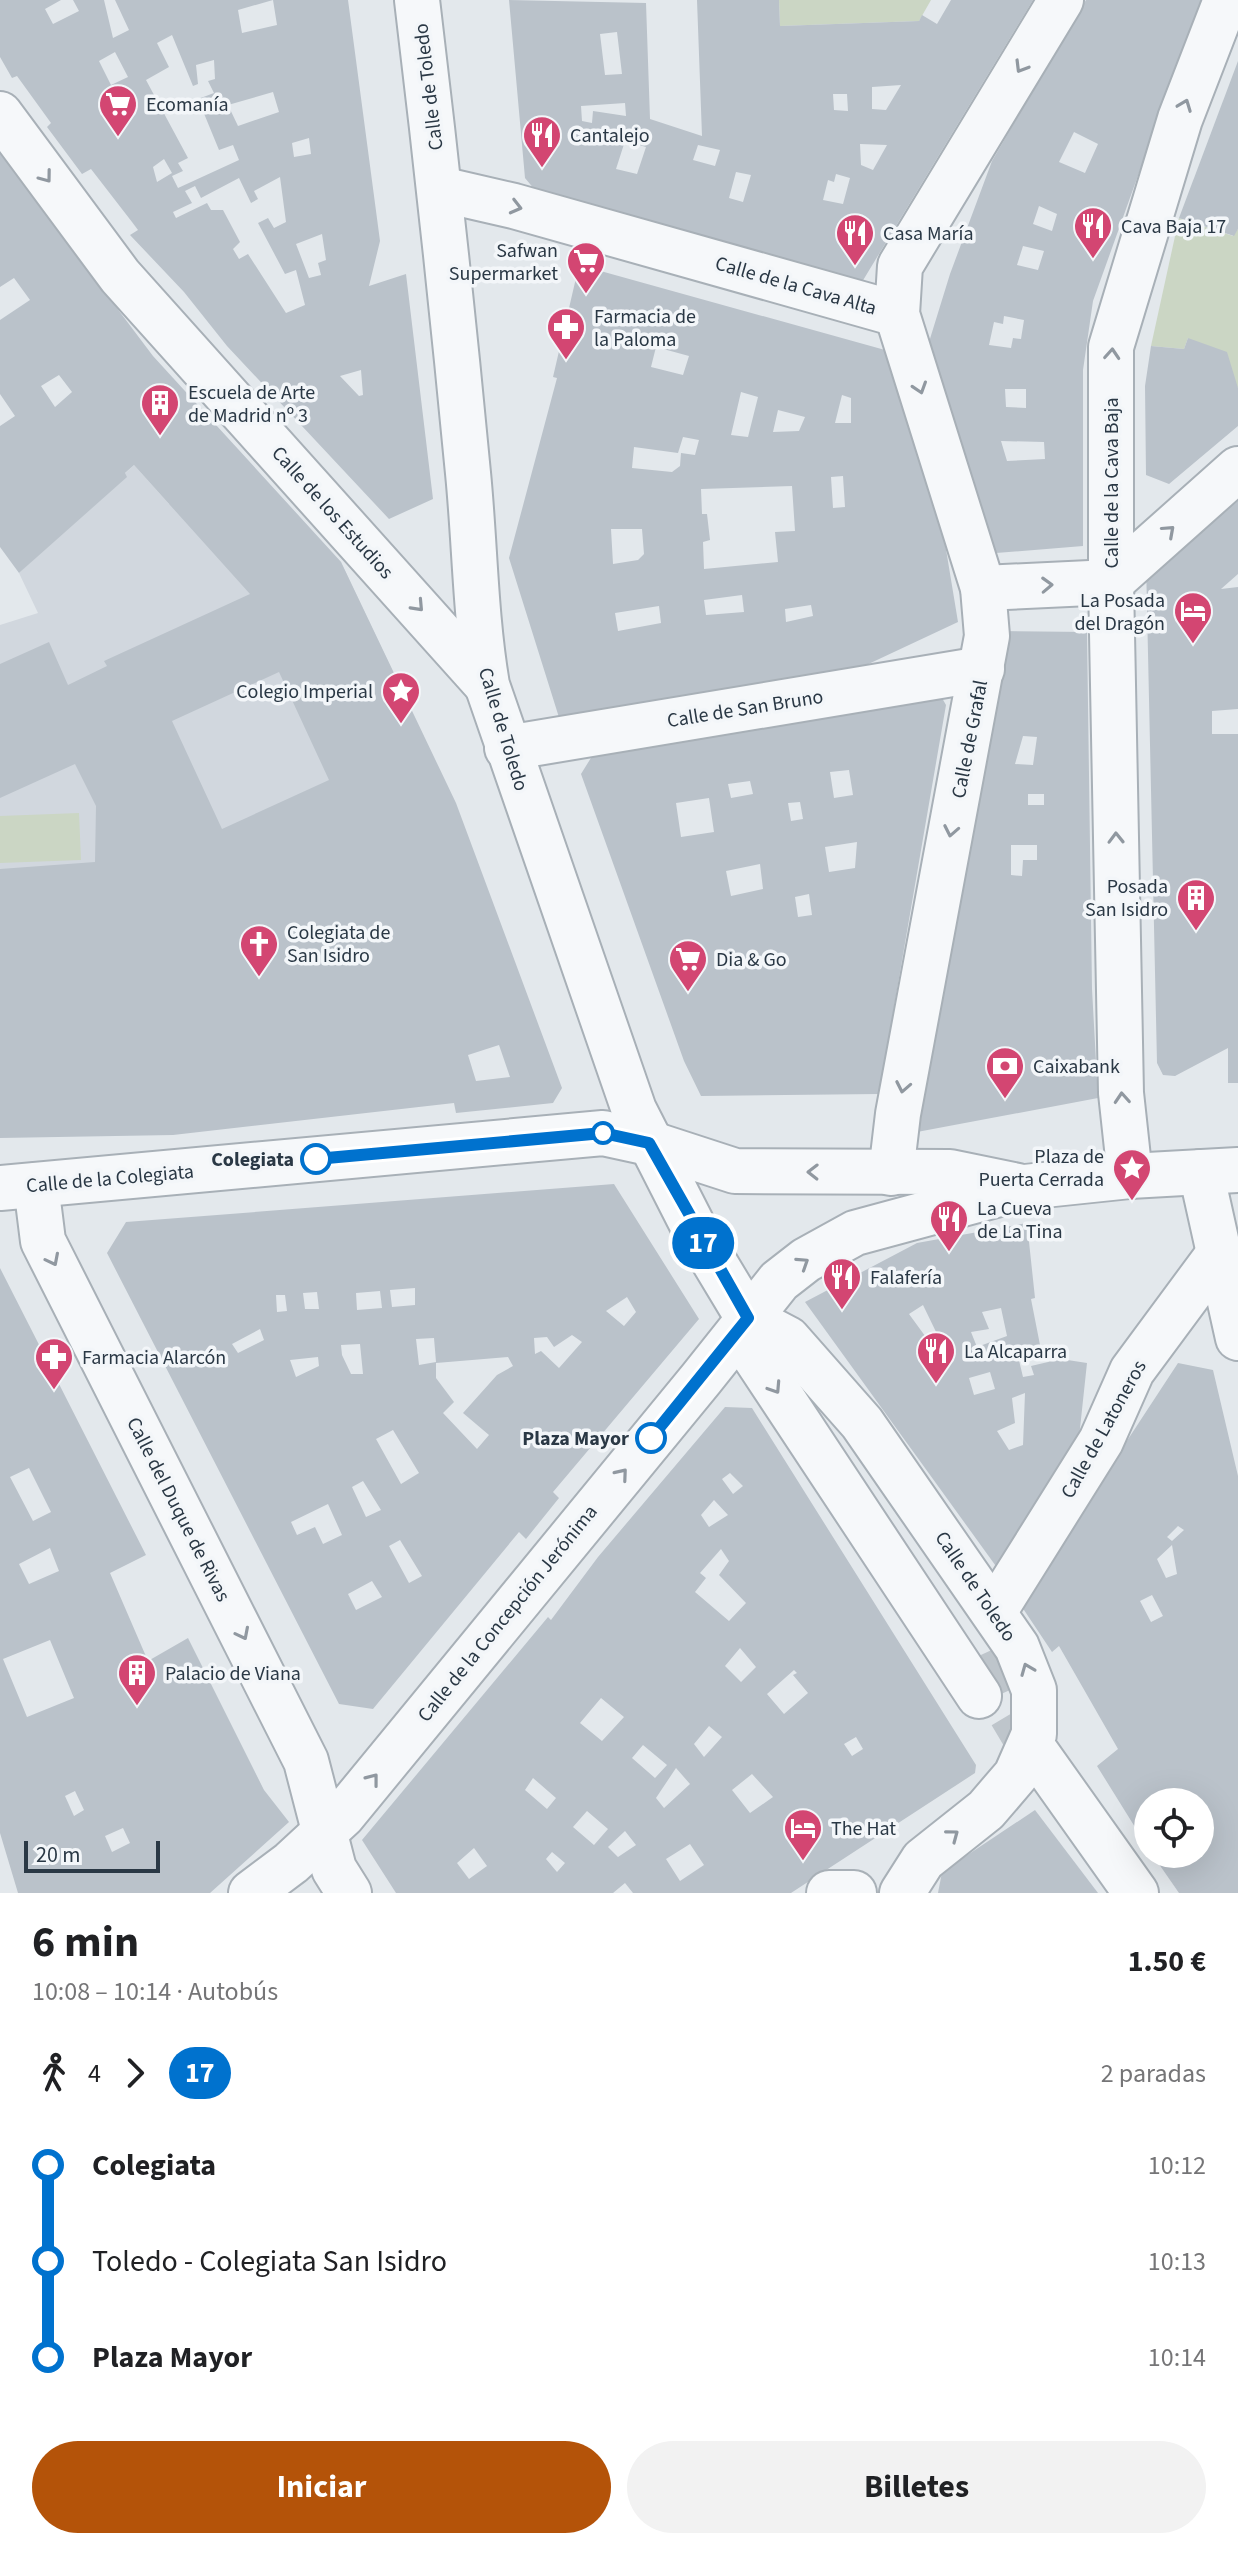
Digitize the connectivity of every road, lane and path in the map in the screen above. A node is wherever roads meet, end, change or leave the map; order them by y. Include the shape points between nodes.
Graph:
1 (417, 0) edge
2 (1061, 0) edge
3 (1226, 0) edge
4 (0, 114) edge
5 (440, 189) junction
6 (897, 314) junction
7 (1238, 469) edge
8 (1111, 582) junction
9 (983, 588) junction
10 (982, 669) junction
11 (487, 685) junction
12 (507, 748) junction
13 (649, 1143) junction
14 (1219, 1171) edge
15 (891, 1173) junction
16 (1130, 1176) junction
17 (18, 1186) edge
18 (1025, 1187) junction
19 (1220, 1252) junction
20 (748, 1318) junction
21 (1238, 1338) edge
22 (800, 1356) junction
23 (994, 1612) junction
24 (1031, 1745) junction
25 (325, 1834) junction
26 (251, 1893) edge
27 (349, 1893) edge
28 (829, 1893) edge
29 (854, 1893) edge
30 (902, 1893) edge
31 (1136, 1893) edge

1 - 5 street, Calle de Toledo
2 -> 6 street, Calle de la Cava Alta via 900,266
8 -> 3 street, Calle de la Cava Baja via 1111,347 1180,119
4 -> 11 street, Calle de los Estudios via 120,276
5 -> 6 street, Calle de la Cava Alta
5 - 11 street, Calle de Toledo via 474,535 476,621
6 -> 9 street, Calle de Grafal
8 -> 7 street
9 -> 8 street
16 -> 8 street, Calle de la Cava Baja via 1121,1093
9 - 10 street, Calle de Grafal via 987,636
10 - 12 street, Calle de San Bruno
10 -> 15 street, Calle de Grafal
11 - 12 street, Calle de Toledo
12 - 13 street, Calle de Toledo
15 -> 13 street, Calle de la Colegiata via 735,1171
13 - 17 street, Calle de la Colegiata via 603,1133
13 - 20 street, Calle de Toledo
14 - 16 street
14 - 19 street
15 - 18 street, Calle de la Colegiata via 950,1172
16 - 18 street
17 -> 25 street, Calle del Duque de Rivas via 306,1761
20 -> 18 street, Calle de la Concepción Jerónima via 785,1275 855,1233
19 - 21 street
19 - 23 street, Calle de Latoneros via 1132,1371 1101,1441
20 - 22 street, Calle de Toledo via 788,1339
20 -> 22 street, Calle de Toledo via 751,1351 981,1675
25 -> 20 street, Calle de la Concepción Jerónima
22 - 23 street, Calle de Toledo via 862,1423
24 -> 23 street, Calle de Toledo via 1037,1720 1030,1675
30 -> 24 street via 911,1874 934,1850 996,1800
24 - 31 street
25 - 26 street, Calle de la Concepción Jerónima
25 - 27 street, Calle del Duque de Rivas via 334,1869
28 - 29 street

